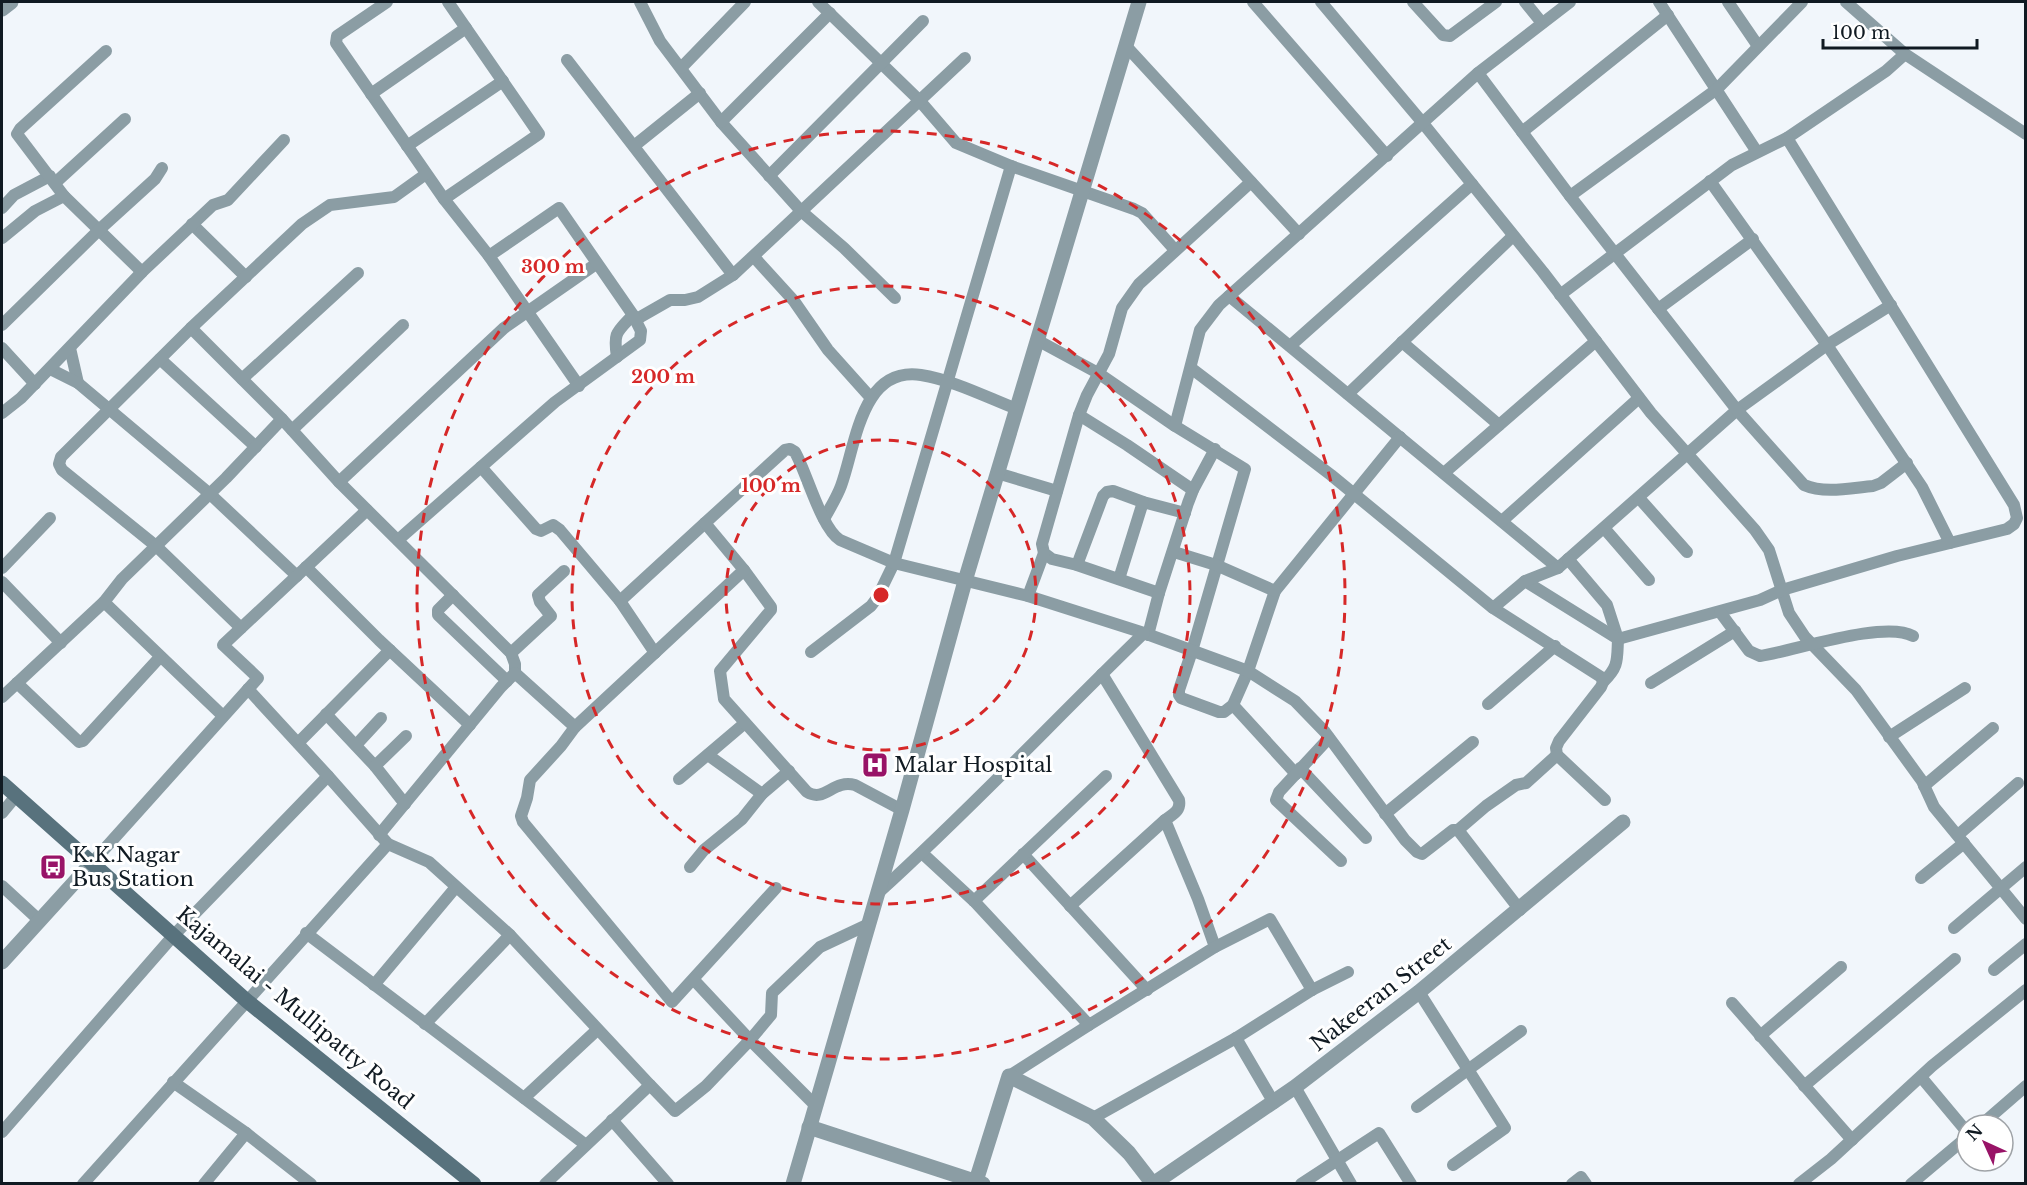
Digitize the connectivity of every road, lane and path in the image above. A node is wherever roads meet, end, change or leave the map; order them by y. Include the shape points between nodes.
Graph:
1 (11, 2) edge
2 (387, 2) edge
3 (448, 2) edge
4 (642, 2) edge
5 (745, 2) edge
6 (818, 2) edge
7 (1139, 2) edge
8 (1253, 2) edge
9 (1321, 2) edge
10 (1413, 2) edge
11 (1496, 2) edge
12 (1525, 2) edge
13 (1570, 2) edge
14 (1659, 2) edge
15 (1728, 2) edge
16 (1802, 2) edge
17 (1846, 2) edge
18 (2, 9) edge
19 (830, 13) junction
20 (1668, 15) junction
21 (923, 21) dead end
22 (1542, 23) junction
23 (466, 28) junction
24 (1126, 46) junction
25 (1758, 46) junction
26 (106, 51) dead end
27 (1905, 54) junction
28 (965, 58) dead end
29 (567, 60) dead end
30 (880, 63) junction
31 (681, 68) junction
32 (1478, 74) junction
33 (503, 81) junction
34 (1716, 89) junction
35 (700, 93) junction
36 (371, 94) junction
37 (920, 100) junction
38 (125, 119) dead end
39 (722, 122) junction
40 (1422, 122) junction
41 (1522, 132) junction
42 (2025, 134) edge
43 (1787, 138) junction
44 (284, 140) dead end
45 (407, 146) junction
46 (634, 147) junction
47 (1757, 152) junction
48 (1387, 156) junction
49 (1011, 166) junction
50 (162, 168) dead end
51 (426, 174) junction
52 (769, 176) junction
53 (52, 179) junction
54 (1710, 181) junction
55 (1251, 182) junction
56 (1472, 184) junction
57 (1082, 192) junction
58 (64, 196) junction
59 (1570, 196) junction
60 (444, 199) junction
61 (2, 208) edge
62 (801, 211) junction
63 (192, 224) junction
64 (100, 230) junction
65 (1299, 234) junction
66 (1513, 236) junction
67 (2, 238) edge
68 (1753, 239) junction
69 (1175, 250) junction
70 (1614, 252) junction
71 (489, 256) junction
72 (754, 257) junction
73 (596, 264) junction
74 (142, 272) junction
75 (358, 273) dead end
76 (733, 275) junction
77 (246, 277) junction
78 (1560, 295) junction
79 (1229, 296) junction
80 (896, 298) dead end
81 (1891, 305) junction
82 (1658, 309) junction
83 (527, 313) junction
84 (634, 317) junction
85 (2, 325) edge
86 (403, 325) dead end
87 (191, 328) junction
88 (1037, 340) junction
89 (1596, 341) junction
90 (1402, 342) junction
91 (1827, 345) junction
92 (1290, 346) junction
93 (2, 348) edge
94 (70, 348) junction
95 (617, 357) junction
96 (160, 358) junction
97 (1191, 368) junction
98 (50, 369) junction
99 (1098, 373) junction
100 (242, 379) junction
101 (946, 382) junction
102 (78, 383) junction
103 (35, 384) junction
104 (579, 386) junction
105 (1348, 394) junction
106 (871, 398) junction
107 (1639, 398) junction
108 (108, 408) junction
109 (1017, 409) junction
110 (1737, 410) junction
111 (2, 413) edge
112 (1079, 415) junction
113 (282, 419) junction
114 (1498, 425) junction
115 (1175, 426) junction
116 (292, 430) junction
117 (1400, 437) junction
118 (256, 447) junction
119 (1215, 449) junction
120 (1686, 455) junction
121 (1907, 463) junction
122 (481, 467) junction
123 (997, 473) junction
124 (1443, 473) junction
125 (339, 482) junction
126 (1193, 490) junction
127 (1057, 491) junction
128 (210, 494) junction
129 (1353, 494) junction
130 (1639, 498) junction
131 (1143, 502) junction
132 (367, 510) junction
133 (1185, 513) junction
134 (50, 518) dead end
135 (824, 519) junction
136 (1502, 521) junction
137 (705, 523) junction
138 (1604, 528) junction
139 (398, 540) junction
140 (1950, 543) junction
141 (156, 546) junction
142 (1174, 552) junction
143 (1687, 552) dead end
144 (1044, 553) junction
145 (1568, 559) junction
146 (894, 563) junction
147 (1077, 565) junction
148 (1216, 565) junction
149 (2, 568) edge
150 (1558, 568) junction
151 (744, 570) junction
152 (302, 571) junction
153 (564, 571) dead end
154 (1119, 579) junction
155 (1649, 580) dead end
156 (965, 581) junction
157 (1525, 581) junction
158 (2, 582) edge
159 (1782, 590) junction
160 (1275, 591) junction
161 (1159, 593) junction
162 (453, 595) junction
163 (1028, 596) junction
164 (620, 601) junction
165 (104, 602) junction
166 (1493, 608) junction
167 (1720, 612) junction
168 (242, 628) junction
169 (1735, 631) junction
170 (1146, 634) junction
171 (1912, 636) dead end
172 (1618, 639) junction
173 (61, 643) junction
174 (1812, 645) junction
175 (1555, 646) junction
176 (390, 650) junction
177 (1192, 651) junction
178 (811, 652) dead end
179 (511, 653) junction
180 (655, 653) junction
181 (160, 657) junction
182 (1248, 671) junction
183 (1102, 674) junction
184 (511, 677) junction
185 (258, 678) junction
186 (1603, 682) junction
187 (21, 683) junction
188 (1652, 683) dead end
189 (1965, 688) dead end
190 (248, 689) junction
191 (2, 698) edge
192 (259, 701) junction
193 (1233, 705) junction
194 (1488, 705) dead end
195 (326, 714) junction
196 (223, 716) junction
197 (381, 718) dead end
198 (745, 723) junction
199 (470, 725) junction
200 (575, 726) junction
201 (1993, 728) dead end
202 (406, 736) dead end
203 (1889, 737) junction
204 (1329, 738) junction
205 (1473, 742) dead end
206 (298, 743) junction
207 (356, 745) junction
208 (708, 755) junction
209 (1557, 755) junction
210 (375, 766) junction
211 (789, 771) junction
212 (1298, 771) junction
213 (328, 776) junction
214 (1106, 776) dead end
215 (679, 779) dead end
216 (2, 783) edge
217 (2018, 783) dead end
218 (1924, 786) junction
219 (762, 794) junction
220 (16, 796) junction
221 (1605, 800) dead end
222 (405, 804) junction
223 (902, 810) junction
224 (2, 813) edge
225 (1385, 814) junction
226 (1165, 820) junction
227 (1623, 822) dead end
228 (1458, 830) junction
229 (1365, 838) dead end
230 (1961, 839) junction
231 (383, 840) junction
232 (922, 853) junction
233 (1023, 854) junction
234 (1341, 861) dead end
235 (91, 864) junction
236 (690, 867) dead end
237 (2025, 867) edge
238 (1921, 878) dead end
239 (2, 886) edge
240 (456, 887) junction
241 (2000, 887) junction
242 (776, 888) dead end
243 (878, 893) junction
244 (974, 901) junction
245 (1070, 906) junction
246 (1520, 909) junction
247 (2025, 919) edge
248 (39, 920) junction
249 (868, 924) junction
250 (1954, 928) dead end
251 (306, 933) junction
252 (510, 935) junction
253 (174, 936) junction
254 (2025, 944) edge
255 (1215, 947) junction
256 (1955, 959) dead end
257 (2, 962) edge
258 (1841, 967) dead end
259 (1994, 970) dead end
260 (1348, 972) dead end
261 (694, 980) junction
262 (374, 985) junction
263 (1147, 990) junction
264 (1312, 990) junction
265 (2025, 990) edge
266 (1419, 992) junction
267 (247, 1001) junction
268 (1732, 1003) dead end
269 (425, 1024) junction
270 (1089, 1025) junction
271 (597, 1030) junction
272 (1521, 1031) dead end
273 (1760, 1036) junction
274 (1236, 1038) junction
275 (750, 1040) junction
276 (1469, 1069) junction
277 (1010, 1076) junction
278 (1921, 1077) junction
279 (173, 1082) junction
280 (650, 1085) junction
281 (1804, 1086) junction
282 (2025, 1086) edge
283 (1295, 1087) junction
284 (524, 1098) junction
285 (1274, 1103) junction
286 (816, 1105) junction
287 (1417, 1107) dead end
288 (1995, 1113) edge
289 (1093, 1118) junction
290 (1955, 1119) edge
291 (612, 1120) junction
292 (809, 1127) junction
293 (2, 1132) edge
294 (246, 1133) junction
295 (1852, 1140) junction
296 (586, 1145) junction
297 (1955, 1145) edge
298 (1337, 1160) junction
299 (1453, 1165) dead end
300 (979, 1182) edge
301 (83, 1184) edge
302 (204, 1184) edge
303 (311, 1184) edge
304 (474, 1184) edge
305 (545, 1184) edge
306 (668, 1184) edge
307 (793, 1184) edge
308 (1153, 1184) edge
309 (1302, 1184) edge
310 (1351, 1184) edge
311 (1411, 1184) edge
312 (1572, 1184) edge
313 (1586, 1184) edge
314 (1799, 1184) edge
315 (1911, 1184) edge

1 - 18 street
2 - 36 street via 335,41
3 - 23 street
4 - 31 street via 660,41
5 - 31 street
6 - 19 street
7 - 24 street
8 - 48 street
9 - 40 street
10 - 11 street via 1443,35 1450,36
12 - 22 street
13 - 22 street
14 - 20 street
15 - 25 street
16 - 25 street
17 - 27 street
19 - 30 street
19 - 39 street
20 - 34 street
20 - 41 street
21 - 30 street
22 - 32 street
23 - 33 street
23 - 36 street
24 - 55 street
24 - 57 street
25 - 34 street
26 - 53 street via 17,134
27 - 42 street
27 - 43 street
28 - 37 street
29 - 46 street
30 - 37 street
30 - 52 street
31 - 35 street
32 - 40 street
32 - 41 street
33 - 45 street
33 - 60 street via 539,134
34 - 47 street
34 - 59 street
35 - 39 street
35 - 46 street
36 - 45 street
37 - 49 street via 957,142
37 - 62 street
38 - 53 street
39 - 52 street
40 - 48 street
40 - 56 street
41 - 59 street
43 - 47 street
43 - 81 street
44 - 63 street via 228,200 213,205
45 - 51 street
46 - 76 street
47 - 54 street
48 - 65 street
49 - 57 street
49 - 101 street
50 - 64 street
51 - 60 street
51 - 77 street via 394,197 330,205 302,224
52 - 62 street
53 - 58 street
53 - 61 street via 14,195
54 - 68 street
54 - 70 street
55 - 65 street
55 - 69 street
56 - 66 street
56 - 92 street
57 - 69 street via 1142,213
57 - 88 street
58 - 64 street
58 - 67 street via 28,216
59 - 70 street
60 - 71 street
62 - 72 street
62 - 80 street
63 - 74 street
63 - 77 street
64 - 74 street
64 - 85 street
65 - 79 street
66 - 78 street
66 - 90 street
68 - 82 street
68 - 91 street
69 - 99 street via 1138,284 1122,308 1109,354
70 - 78 street
70 - 82 street
71 - 73 street via 559,208
71 - 83 street
72 - 76 street
72 - 106 street
73 - 83 street
73 - 84 street
74 - 94 street
75 - 100 street
76 - 84 street via 698,297 670,300
77 - 87 street
78 - 89 street
79 - 92 street
79 - 97 street via 1200,330
81 - 91 street
81 - 140 street via 2014,506 2017,518 2007,529
82 - 110 street
83 - 104 street
83 - 125 street via 488,342
84 - 95 street via 617,332
84 - 95 street via 641,331 640,340
86 - 116 street
87 - 96 street
87 - 100 street
88 - 99 street
88 - 109 street
89 - 107 street
89 - 114 street
90 - 105 street
90 - 114 street
91 - 110 street
91 - 121 street
92 - 105 street
93 - 103 street
94 - 98 street
94 - 102 street
95 - 104 street
96 - 108 street
96 - 118 street
97 - 115 street
97 - 129 street
98 - 102 street
98 - 103 street
99 - 112 street
99 - 115 street
100 - 113 street
101 - 106 street via 920,375 900,375 883,383
101 - 109 street
101 - 146 street
102 - 108 street
103 - 111 street
104 - 122 street
105 - 117 street
106 - 135 street via 840,489
107 - 120 street
107 - 136 street
108 - 128 street
108 - 141 street via 61,457 59,464
109 - 123 street
110 - 120 street
110 - 121 street via 1798,479 1812,489 1873,486
112 - 126 street
112 - 127 street
113 - 116 street
113 - 118 street
114 - 124 street
115 - 119 street
116 - 125 street
117 - 124 street
117 - 129 street
118 - 128 street
119 - 126 street
119 - 148 street via 1245,469
120 - 130 street
120 - 159 street via 1755,530 1769,550
121 - 140 street
122 - 139 street
122 - 164 street via 537,529 556,526
123 - 127 street
123 - 156 street
124 - 136 street
125 - 132 street
126 - 133 street
127 - 144 street via 1042,544
128 - 141 street
128 - 152 street
129 - 160 street
129 - 166 street
130 - 138 street
130 - 143 street
131 - 133 street
131 - 147 street via 1107,492
131 - 154 street
132 - 139 street
132 - 152 street
133 - 142 street
134 - 149 street
135 - 137 street via 798,458 790,449
135 - 146 street via 840,540
136 - 150 street
137 - 151 street
137 - 164 street
138 - 145 street
138 - 155 street
139 - 162 street
140 - 159 street
141 - 165 street
141 - 168 street
142 - 148 street
142 - 161 street
144 - 147 street
144 - 163 street
145 - 150 street
145 - 172 street via 1607,605
146 - 156 street
146 - 178 street via 871,606
147 - 154 street
148 - 160 street
148 - 177 street
150 - 157 street
151 - 180 street
151 - 198 street via 771,607 720,671 724,699
152 - 168 street
152 - 176 street
153 - 179 street via 538,595 551,616
154 - 161 street
156 - 163 street
156 - 223 street
157 - 166 street
157 - 172 street
158 - 173 street
159 - 167 street
159 - 174 street via 1789,613
160 - 182 street
161 - 170 street
162 - 179 street
162 - 184 street via 438,615
163 - 170 street
164 - 180 street
165 - 173 street
165 - 181 street
166 - 175 street
167 - 169 street
167 - 172 street
168 - 185 street via 223,645
169 - 174 street via 1749,651 1760,656
169 - 188 street
170 - 177 street
170 - 183 street
171 - 174 street via 1900,632 1871,633
172 - 186 street via 1617,665
173 - 187 street
174 - 203 street via 1856,690
175 - 186 street via 1596,672
175 - 194 street
176 - 195 street
176 - 199 street
177 - 182 street
177 - 193 street via 1179,695 1219,712
179 - 184 street via 515,664
180 - 200 street
181 - 187 street via 79,742
181 - 196 street
182 - 193 street
182 - 204 street via 1295,701
183 - 226 street via 1179,800 1178,811
183 - 232 street
184 - 199 street
184 - 200 street
185 - 190 street
185 - 192 street
186 - 209 street via 1559,741
187 - 191 street
189 - 203 street
190 - 192 street
190 - 196 street
192 - 206 street
193 - 212 street
195 - 206 street
195 - 207 street
196 - 235 street
197 - 207 street
198 - 208 street
198 - 211 street
199 - 222 street
200 - 261 street via 530,780 521,811 523,822 672,1002
201 - 218 street
202 - 210 street
203 - 218 street
204 - 212 street
204 - 225 street
205 - 225 street
206 - 213 street
207 - 210 street
208 - 215 street
208 - 219 street
209 - 221 street
209 - 228 street via 1526,783 1516,785
210 - 222 street
211 - 219 street
211 - 223 street via 813,796 847,783
212 - 229 street
212 - 234 street via 1276,800
213 - 231 street
213 - 253 street
214 - 233 street
216 - 220 main road, Kajamalai - Mullipatty Road
217 - 230 street
218 - 230 street via 1934,807
219 - 236 street via 742,819
220 - 224 street
220 - 235 main road, Kajamalai - Mullipatty Road
222 - 231 street
223 - 243 street
225 - 228 street via 1422,854
226 - 245 street
226 - 255 street
227 - 246 street, Nakeeran Street
228 - 246 street
230 - 238 street
230 - 241 street
231 - 240 street via 429,862
231 - 251 street
232 - 243 street
232 - 244 street
233 - 244 street
233 - 245 street
235 - 248 street
235 - 253 main road, Kajamalai - Mullipatty Road
237 - 241 street
239 - 248 street
240 - 252 street
240 - 262 street
241 - 247 street
241 - 250 street
242 - 261 street
243 - 249 street
244 - 270 street
245 - 263 street
246 - 266 street, Nakeeran Street
248 - 257 street
249 - 275 street via 820,947 772,993 771,1015
249 - 286 street
251 - 262 street
251 - 267 street
252 - 269 street
252 - 271 street
253 - 267 main road, Kajamalai - Mullipatty Road
253 - 293 street
254 - 259 street
255 - 263 street
255 - 264 street via 1270,919
256 - 281 street
258 - 273 street
260 - 264 street
261 - 275 street
262 - 269 street
263 - 270 street
264 - 274 street
265 - 278 street
266 - 276 street
266 - 283 street, Nakeeran Street
267 - 279 street
267 - 304 main road, Kajamalai - Mullipatty Road
268 - 273 street
269 - 284 street
270 - 277 street
271 - 280 street
271 - 284 street
272 - 276 street
273 - 281 street
274 - 285 street
274 - 289 street
275 - 280 street via 706,1086 675,1111
275 - 286 street
276 - 287 street
276 - 299 street via 1505,1128
277 - 289 street
277 - 300 street
278 - 290 street
278 - 295 street
279 - 294 street
279 - 301 street
280 - 291 street
281 - 295 street
282 - 288 street
283 - 285 street, Nakeeran Street
283 - 298 street
284 - 296 street
285 - 308 street, Nakeeran Street
286 - 292 street
289 - 308 street via 1129,1153
291 - 296 street
291 - 306 street
292 - 300 street
292 - 307 street
294 - 302 street
294 - 303 street
295 - 314 street
296 - 305 street
297 - 315 street
298 - 309 street
298 - 310 street
298 - 311 street via 1379,1132
312 - 313 street via 1581,1177

